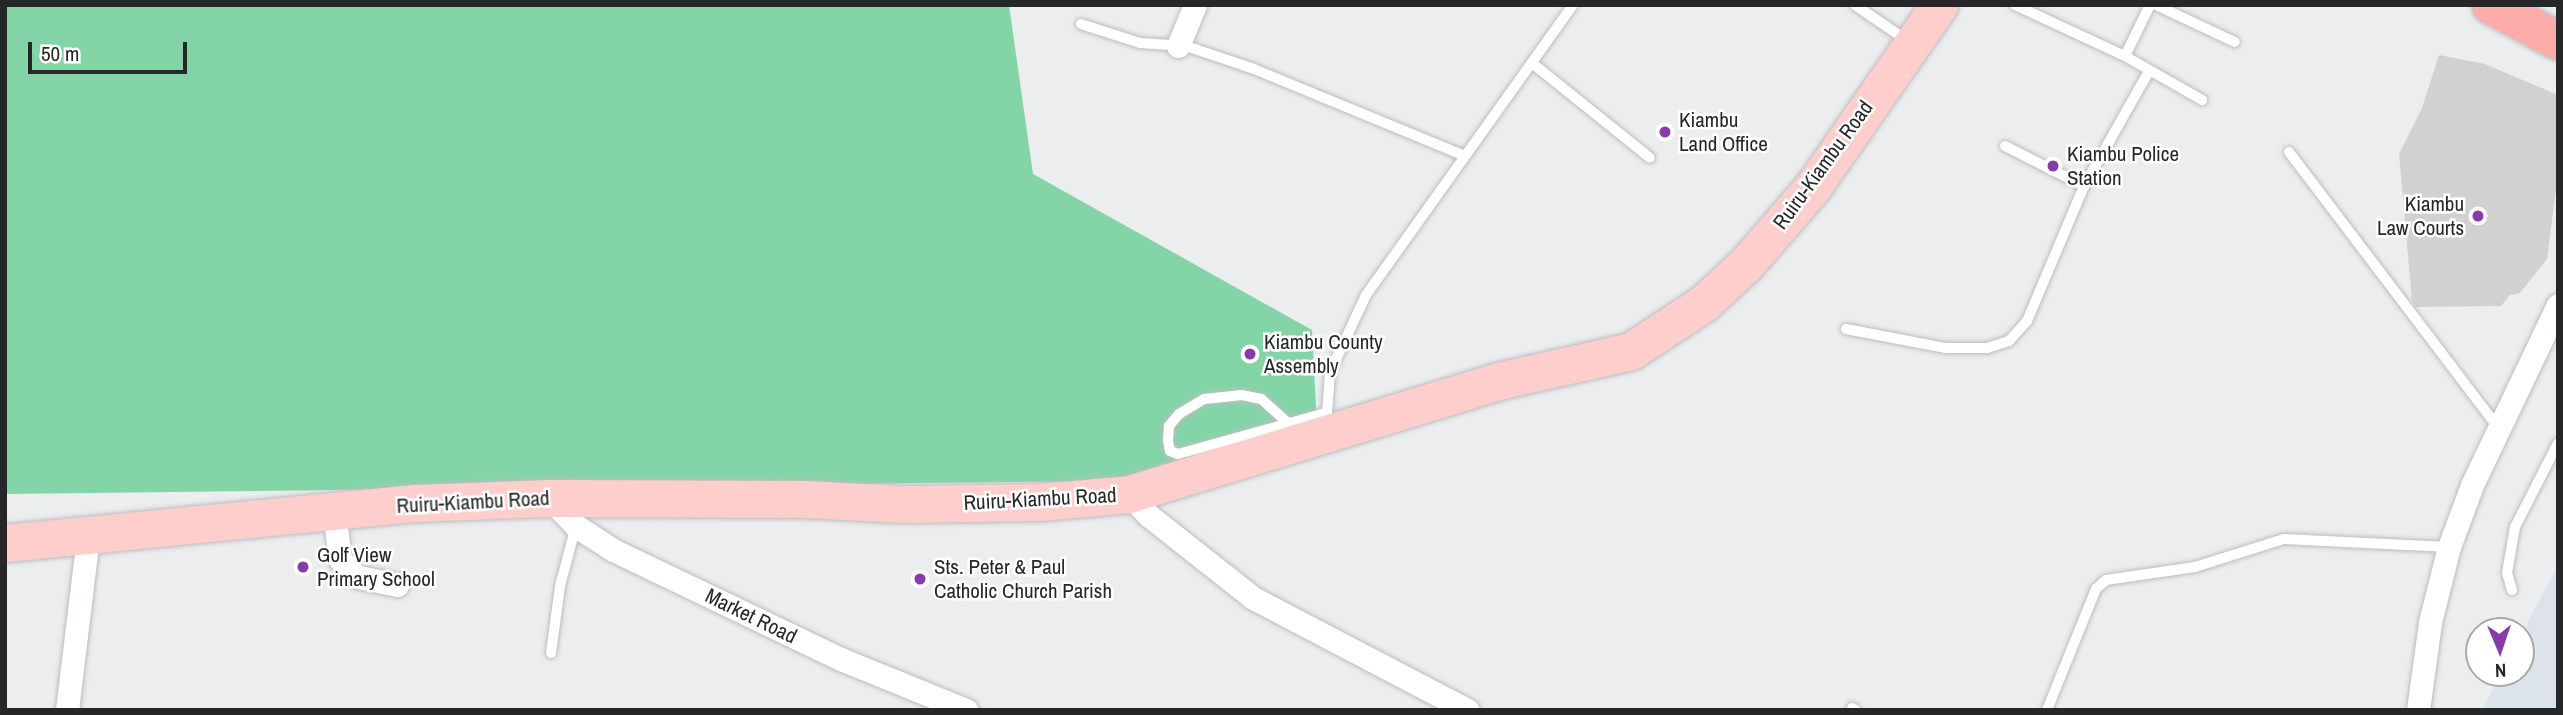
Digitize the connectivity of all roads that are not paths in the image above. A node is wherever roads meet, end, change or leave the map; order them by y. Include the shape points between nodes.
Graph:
1 (1195, 5) edge
2 (1573, 5) edge
3 (1855, 5) edge
4 (1939, 5) edge
5 (2015, 5) edge
6 (2150, 5) edge
7 (2156, 5) edge
8 (2491, 5) edge
9 (1080, 24) dead end
10 (2558, 41) edge
11 (2235, 42) dead end
12 (1911, 43) junction
13 (1178, 46) junction
14 (2125, 56) junction
15 (1532, 63) junction
16 (2149, 71) junction
17 (2202, 100) dead end
18 (2005, 146) dead end
19 (2290, 152) dead end
20 (1463, 155) junction
21 (1650, 159) dead end
22 (2084, 186) junction
23 (2558, 305) edge
24 (1846, 329) dead end
25 (1288, 423) junction
26 (1326, 424) junction
27 (2499, 429) junction
28 (2558, 443) edge
29 (1129, 494) junction
30 (550, 498) junction
31 (334, 511) junction
32 (576, 526) junction
33 (88, 536) junction
34 (5, 543) edge
35 (2449, 547) junction
36 (397, 585) dead end
37 (2512, 590) dead end
38 (551, 653) dead end
39 (67, 710) edge
40 (966, 710) edge
41 (1467, 710) edge
42 (2047, 710) edge
43 (2418, 710) edge

1 - 13 street
2 - 15 lane
3 - 12 lane
4 - 12 main road, Ruiru-Kiambu Road
5 - 14 lane
6 - 14 lane
7 - 11 lane
8 - 10 highway
9 - 13 lane via 1140,43
12 - 26 main road, Ruiru-Kiambu Road via 1812,188 1747,263 1704,303 1631,351
13 - 20 lane via 1254,69
14 - 16 lane
15 - 20 lane
15 - 21 lane
16 - 17 lane
16 - 22 lane
18 - 22 lane
19 - 27 lane
20 - 26 lane via 1413,223 1347,329 1331,372
22 - 24 lane via 2027,321 2009,341 1987,348 1946,348
23 - 27 street
25 - 25 lane via 1178,454 1170,451 1169,426 1191,404 1204,399 1261,399
25 - 26 lane
26 - 29 main road, Ruiru-Kiambu Road
27 - 35 street
28 - 37 lane via 2515,527 2507,573
29 - 30 main road, Ruiru-Kiambu Road via 1040,502 902,504
29 - 41 street via 1148,515 1253,598
30 - 31 main road, Ruiru-Kiambu Road
30 - 32 street, Market Road
31 - 33 main road, Ruiru-Kiambu Road
31 - 36 street via 340,559 349,570 359,577
32 - 38 lane via 562,573
32 - 40 street, Market Road via 613,550 843,660
33 - 34 main road, Ruiru-Kiambu Road
33 - 39 street
35 - 42 lane via 2284,539 2195,567 2106,580 2096,589
35 - 43 street via 2430,622

